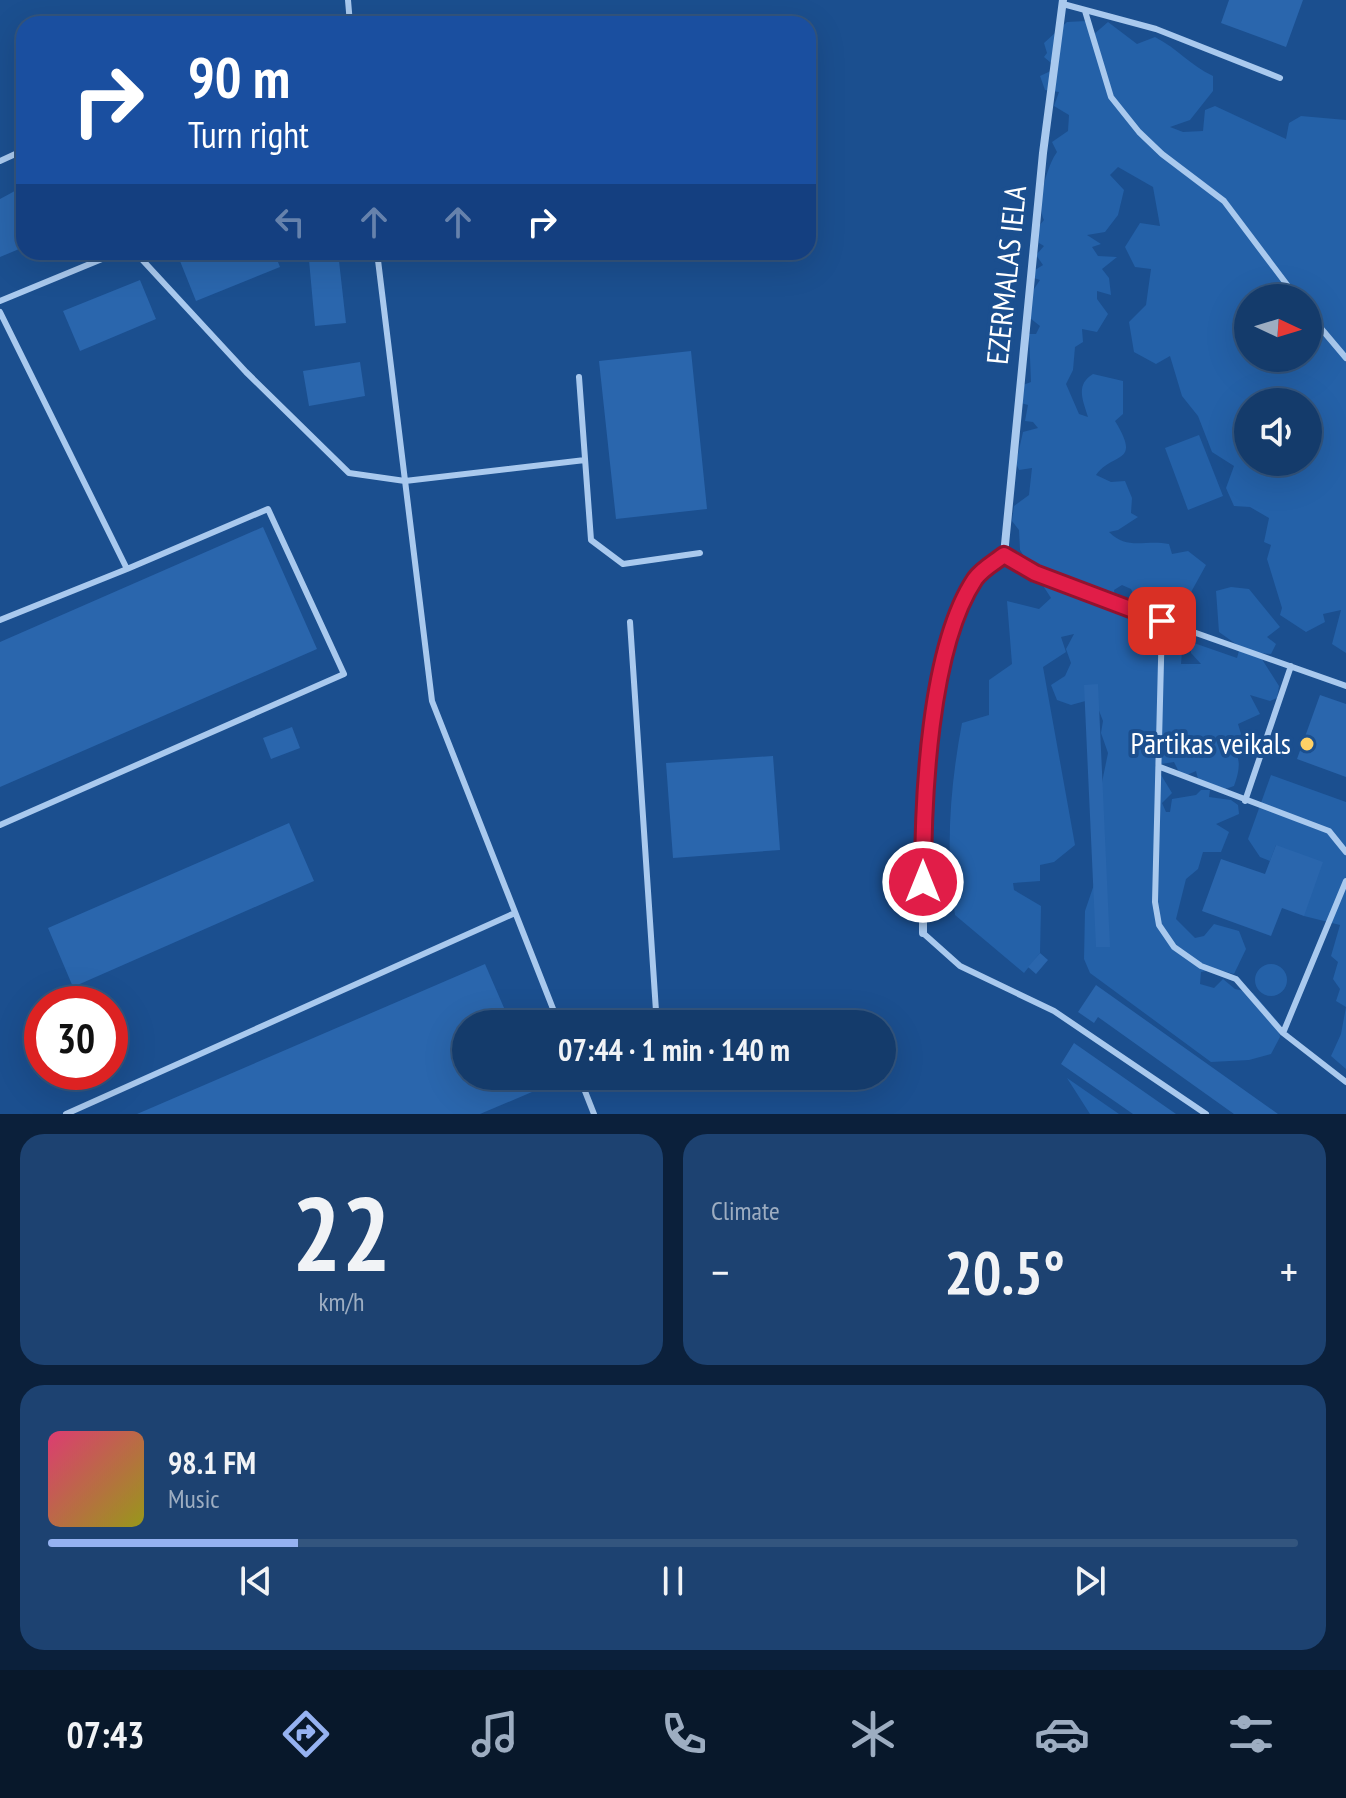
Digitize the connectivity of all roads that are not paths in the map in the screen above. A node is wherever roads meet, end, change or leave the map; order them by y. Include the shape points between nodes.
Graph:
1 (1063, 2) edge
2 (1085, 11) junction
3 (1280, 78) dead end
4 (97, 260) edge
5 (142, 260) edge
6 (378, 260) edge
7 (1286, 284) edge
8 (0, 301) edge
9 (0, 312) edge
10 (1322, 330) edge
11 (1346, 358) edge
12 (579, 377) dead end
13 (585, 460) junction
14 (405, 481) junction
15 (700, 553) dead end
16 (1004, 555) junction
17 (127, 569) junction
18 (0, 620) edge
19 (1162, 621) junction
20 (630, 622) dead end
21 (1291, 666) junction
22 (1346, 686) edge
23 (1160, 767) junction
24 (1245, 801) junction
25 (0, 825) edge
26 (1346, 852) edge
27 (1346, 881) edge
28 (515, 913) junction
29 (923, 933) joint
30 (553, 1010) edge
31 (656, 1010) edge
32 (1283, 1033) junction
33 (1346, 1082) edge
34 (585, 1090) edge
35 (66, 1114) edge
36 (594, 1114) edge
37 (1206, 1114) edge

1 - 2 lane
1 - 16 street, EZERMALAS IELA
2 - 3 lane via 1156,29
2 - 7 lane via 1111,97 1162,154 1224,201
4 - 8 lane
5 - 14 lane via 349,473
6 - 14 lane
9 - 17 lane
10 - 11 lane
12 - 13 lane
13 - 14 lane
13 - 15 lane via 591,540 623,564
14 - 28 lane via 432,701
16 - 19 street via 1035,573
16 - 29 street via 976,577 938,679 923,831
17 - 18 lane
17 - 25 lane via 268,509 344,674
19 - 21 lane
19 - 23 lane
20 - 31 lane
21 - 22 lane
21 - 24 lane
23 - 24 lane
23 - 32 lane via 1155,902 1159,925 1174,947 1201,966 1236,979
24 - 26 lane via 1329,831
27 - 32 lane
28 - 30 lane
28 - 35 lane
29 - 37 lane via 960,966 1054,1011
32 - 33 lane
34 - 36 lane

